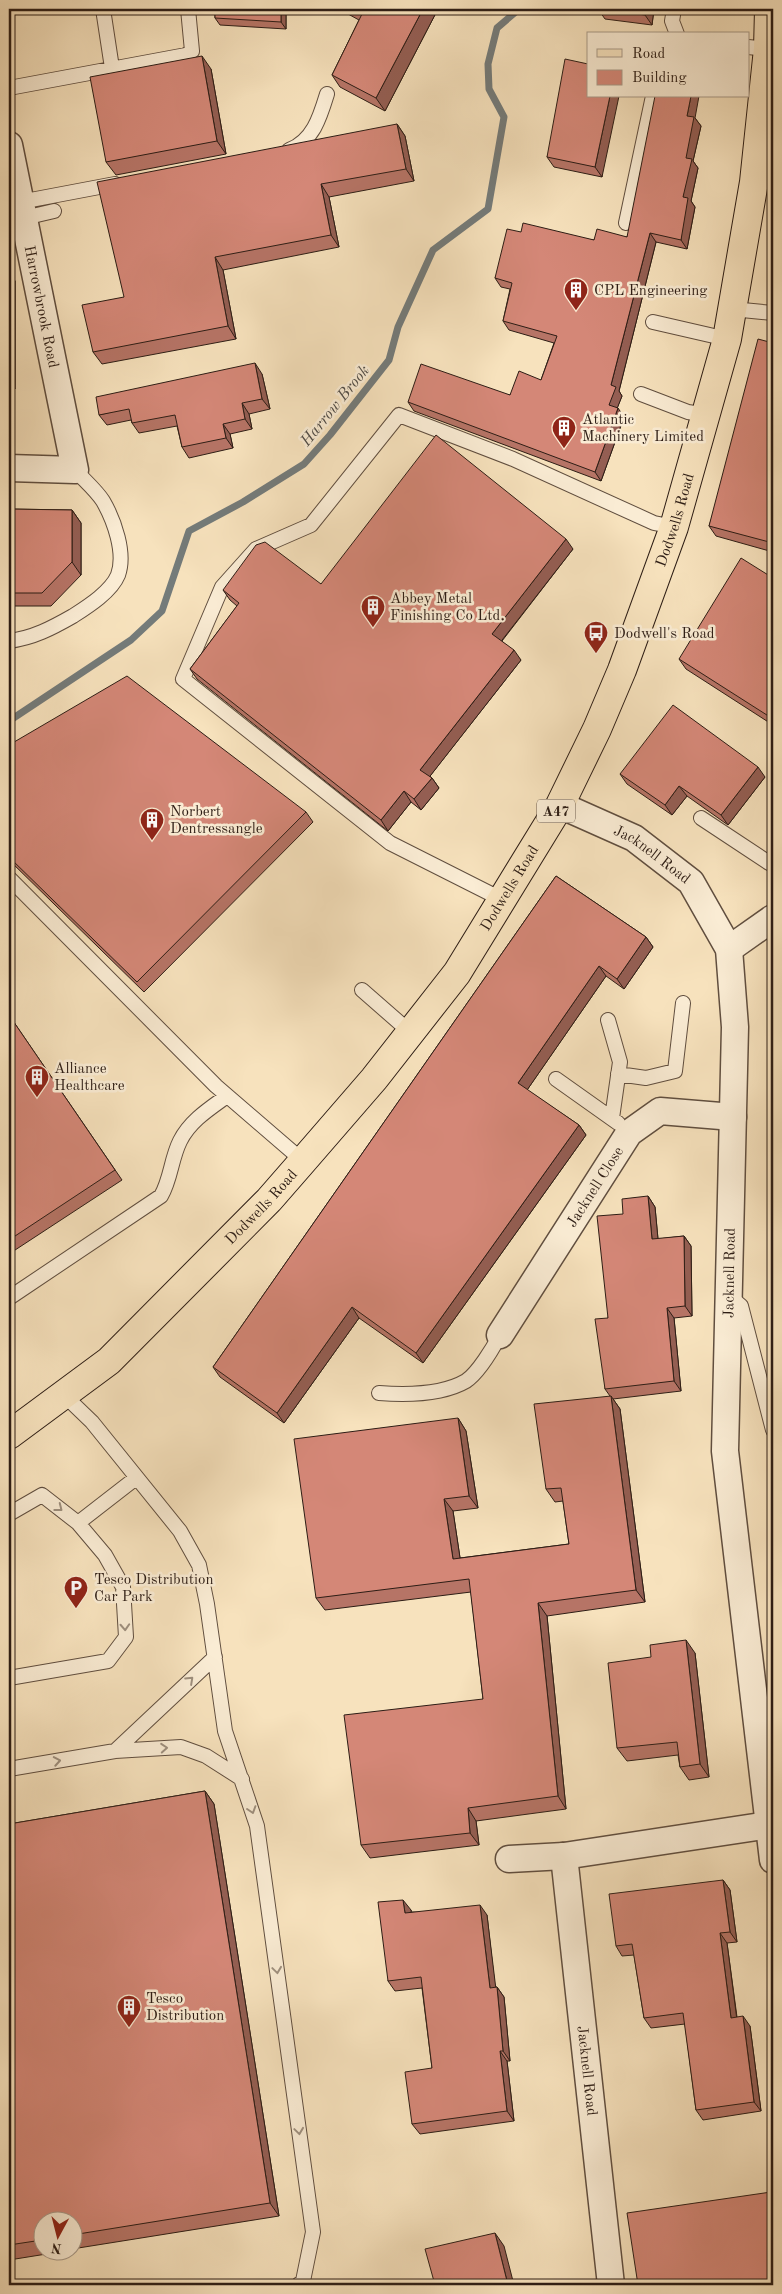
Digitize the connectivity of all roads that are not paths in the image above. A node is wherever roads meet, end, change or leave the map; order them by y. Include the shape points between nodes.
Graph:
1 (103, 9) edge
2 (188, 9) edge
3 (674, 9) edge
4 (769, 9) edge
5 (675, 32) edge
6 (758, 48) edge
7 (112, 68) junction
8 (9, 88) edge
9 (327, 94) dead end
10 (653, 98) edge
11 (9, 145) edge
12 (271, 154) edge
13 (127, 182) edge
14 (22, 210) junction
15 (54, 212) dead end
16 (626, 223) dead end
17 (732, 309) junction
18 (773, 313) edge
19 (653, 322) dead end
20 (727, 339) junction
21 (641, 394) dead end
22 (706, 415) junction
23 (9, 468) edge
24 (75, 470) junction
25 (674, 527) junction
26 (9, 641) edge
27 (560, 805) junction
28 (701, 818) edge
29 (773, 858) edge
30 (9, 878) edge
31 (503, 900) junction
32 (773, 918) edge
33 (730, 949) junction
34 (362, 990) dead end
35 (683, 1003) dead end
36 (608, 1020) dead end
37 (410, 1032) junction
38 (618, 1074) junction
39 (556, 1079) dead end
40 (227, 1096) junction
41 (733, 1117) junction
42 (621, 1125) junction
43 (303, 1161) junction
44 (729, 1296) junction
45 (9, 1298) edge
46 (500, 1335) joint
47 (64, 1394) junction
48 (379, 1394) dead end
49 (773, 1426) edge
50 (773, 1430) edge
51 (9, 1435) edge
52 (136, 1478) junction
53 (9, 1514) edge
54 (78, 1523) junction
55 (214, 1657) junction
56 (9, 1678) edge
57 (115, 1751) junction
58 (9, 1769) edge
59 (242, 1779) junction
60 (769, 1825) junction
61 (564, 1856) junction
62 (508, 1859) dead end
63 (773, 1860) edge
64 (298, 2285) edge
65 (610, 2285) edge

1 - 7 lane
2 - 7 lane via 192,51 186,55
3 - 5 lane via 672,21
4 - 6 main road, Dodwells Road / A47
6 - 17 main road, Dodwells Road / A47 via 754,182
7 - 8 lane
9 - 12 lane via 319,119 307,138 291,150
10 - 16 lane
11 - 14 street, Harrowbrook Road
13 - 14 lane
14 - 15 lane
14 - 24 street, Harrowbrook Road
17 - 18 lane
17 - 20 main road, Dodwells Road / A47
19 - 20 lane
20 - 22 main road, Dodwells Road / A47
21 - 22 lane via 688,412
22 - 25 main road, Dodwells Road / A47
23 - 24 street
24 - 26 lane via 103,500 116,529 120,561 118,576 104,593 80,612 50,629 22,640
25 - 27 main road, Dodwells Road / A47 via 622,670
25 - 31 lane via 654,522 513,459 399,415 311,525 256,549 222,587 183,679 390,843
27 - 31 main road, Dodwells Road / A47
27 - 33 street, Jacknell Road via 634,838 691,882
28 - 29 lane via 769,863
30 - 40 lane
31 - 37 main road, Dodwells Road / A47 via 456,974
32 - 33 street
33 - 41 street, Jacknell Road via 735,1027
34 - 37 lane
35 - 38 lane via 675,1071 646,1078
36 - 38 lane via 620,1062
37 - 43 main road, Dodwells Road / A47
38 - 42 lane
39 - 42 lane
40 - 43 lane
40 - 45 lane via 196,1118 180,1141 162,1196
41 - 42 street, Jacknell Close via 660,1111
41 - 44 street, Jacknell Road
42 - 46 street, Jacknell Close
43 - 47 main road, Dodwells Road / A47 via 109,1362
44 - 49 lane via 741,1306
44 - 60 street, Jacknell Road via 725,1451
46 - 48 lane via 467,1380 447,1390
47 - 51 main road, Dodwells Road / A47
47 - 52 lane via 92,1422
49 - 50 lane
52 - 54 lane
52 - 55 lane via 180,1531 198,1565
53 -> 54 lane via 42,1495
54 -> 56 lane via 105,1555 123,1587 126,1637 108,1661
57 -> 55 lane
55 - 59 lane via 225,1731
58 -> 57 lane
57 -> 59 lane via 181,1747 206,1756
59 -> 64 lane via 257,1826 313,2232 304,2281
60 - 61 street
60 - 63 street, Jacknell Road
61 - 62 street
61 - 65 street, Jacknell Road

